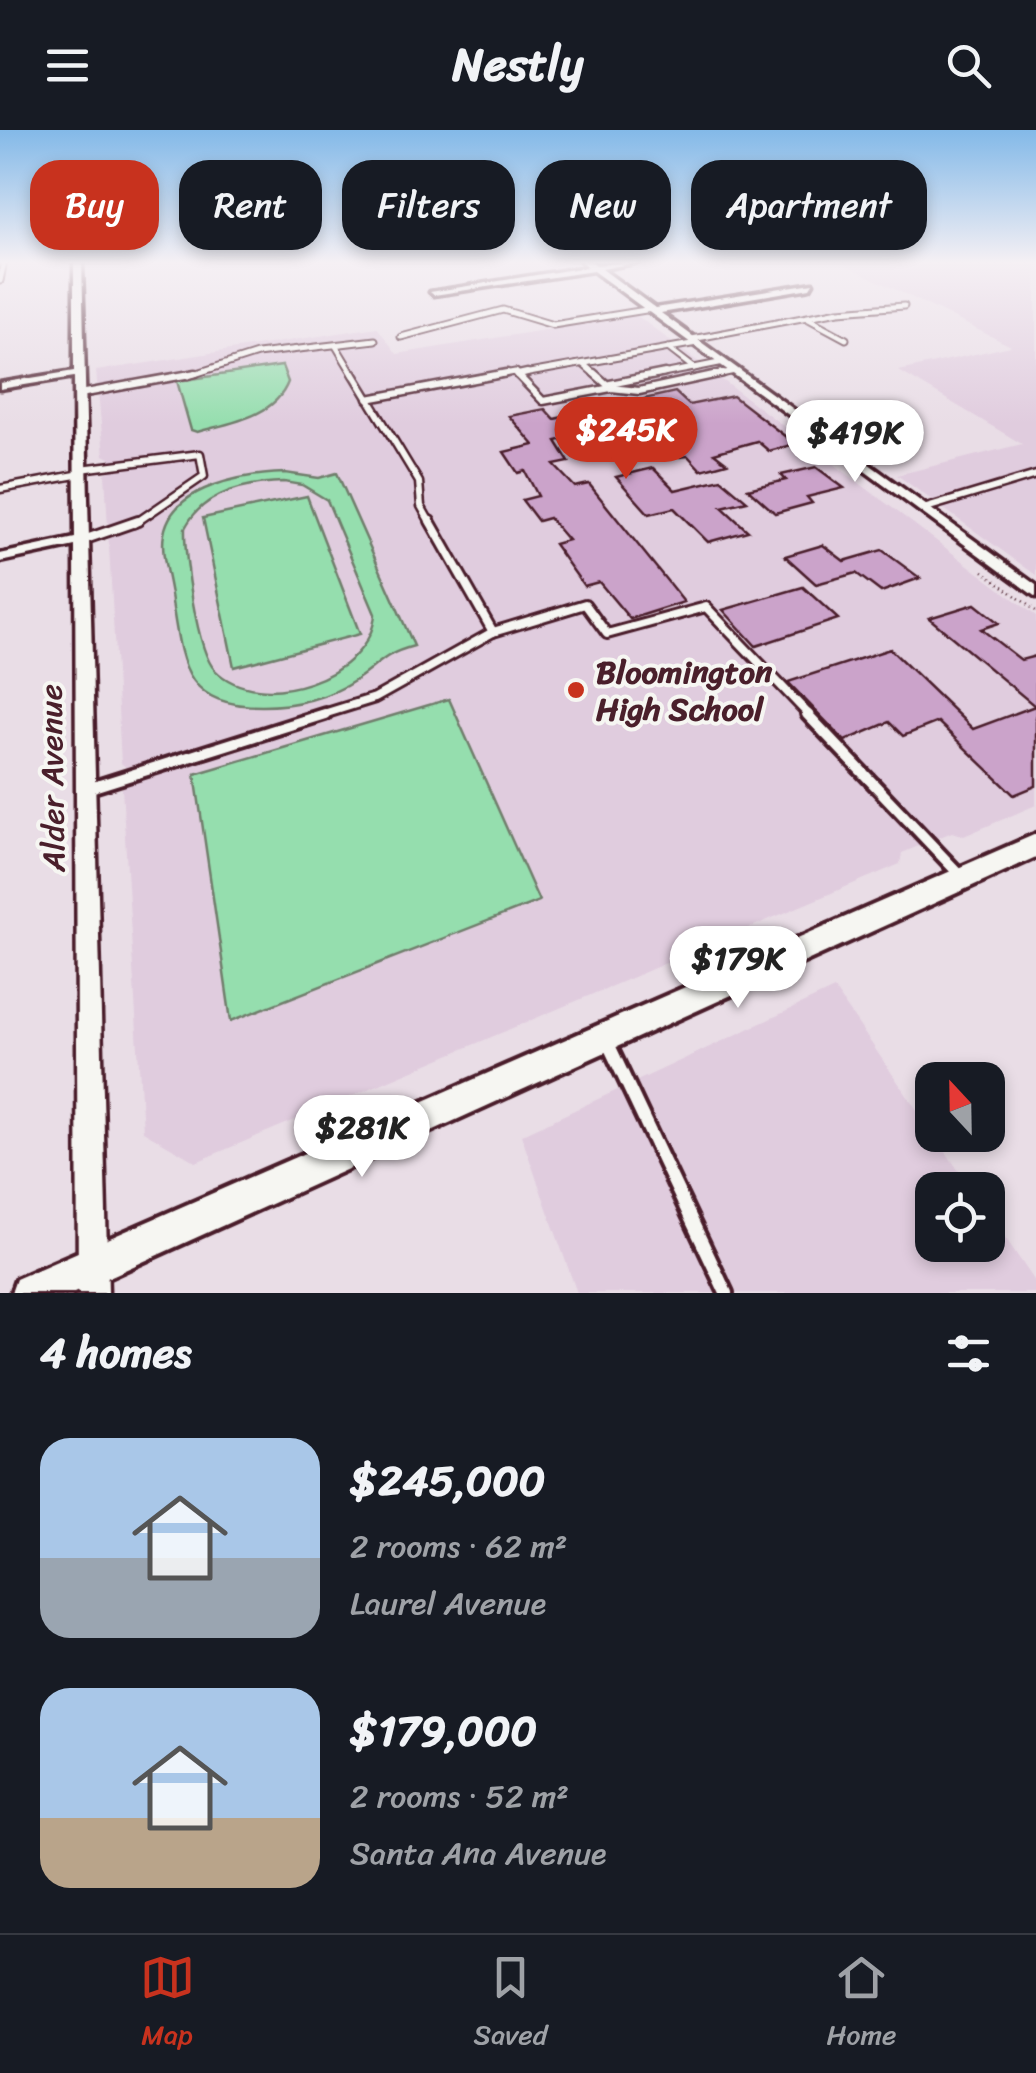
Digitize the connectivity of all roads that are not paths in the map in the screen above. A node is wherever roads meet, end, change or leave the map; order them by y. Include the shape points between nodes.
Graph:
1 (79, 315) edge
2 (469, 315) edge
3 (530, 315) edge
4 (619, 315) edge
5 (660, 315) edge
6 (828, 315) edge
7 (806, 318) junction
8 (832, 324) dead end
9 (820, 326) junction
10 (400, 336) dead end
11 (846, 338) dead end
12 (375, 340) dead end
13 (695, 341) junction
14 (336, 346) junction
15 (668, 348) junction
16 (724, 362) junction
17 (583, 364) junction
18 (694, 368) junction
19 (735, 371) junction
20 (80, 373) junction
21 (518, 376) junction
22 (0, 386) edge
23 (609, 386) junction
24 (80, 394) junction
25 (368, 399) junction
26 (812, 427) junction
27 (902, 428) dead end
28 (81, 471) junction
29 (1036, 475) edge
30 (0, 488) edge
31 (924, 509) junction
32 (84, 540) junction
33 (0, 558) edge
34 (1036, 592) edge
35 (493, 632) junction
36 (87, 789) junction
37 (1036, 846) edge
38 (964, 878) junction
39 (604, 1036) junction
40 (93, 1279) edge
41 (30, 1293) edge
42 (726, 1293) edge

1 - 20 street, Alder Avenue
2 - 10 lane
3 - 4 lane via 549,326
5 - 13 street
6 - 7 lane
7 - 9 lane
7 - 13 lane
8 - 9 lane
9 - 11 lane
12 - 14 lane
13 - 15 lane
13 - 16 street
14 - 24 lane via 256,354 179,378
14 - 25 lane
15 - 17 lane
15 - 18 lane
16 - 18 lane
16 - 19 street
17 - 21 lane
17 - 23 lane
18 - 23 lane
19 - 23 lane via 638,391
19 - 26 street
20 - 22 street
20 - 24 street, Alder Avenue
21 - 23 lane via 543,401
21 - 25 lane
24 - 28 street, Alder Avenue
25 - 35 lane
26 - 27 lane via 872,415
26 - 31 street
28 - 30 lane
28 - 32 street, Alder Avenue
28 - 32 lane via 200,454 204,476 131,526
29 - 31 lane
31 - 34 street
32 - 33 street
32 - 36 street, Alder Avenue
35 - 36 lane via 375,698
35 - 38 lane via 585,604 607,634 706,606
36 - 40 street, Alder Avenue
37 - 38 street
38 - 39 street
39 - 40 street
39 - 42 lane
40 - 41 street

